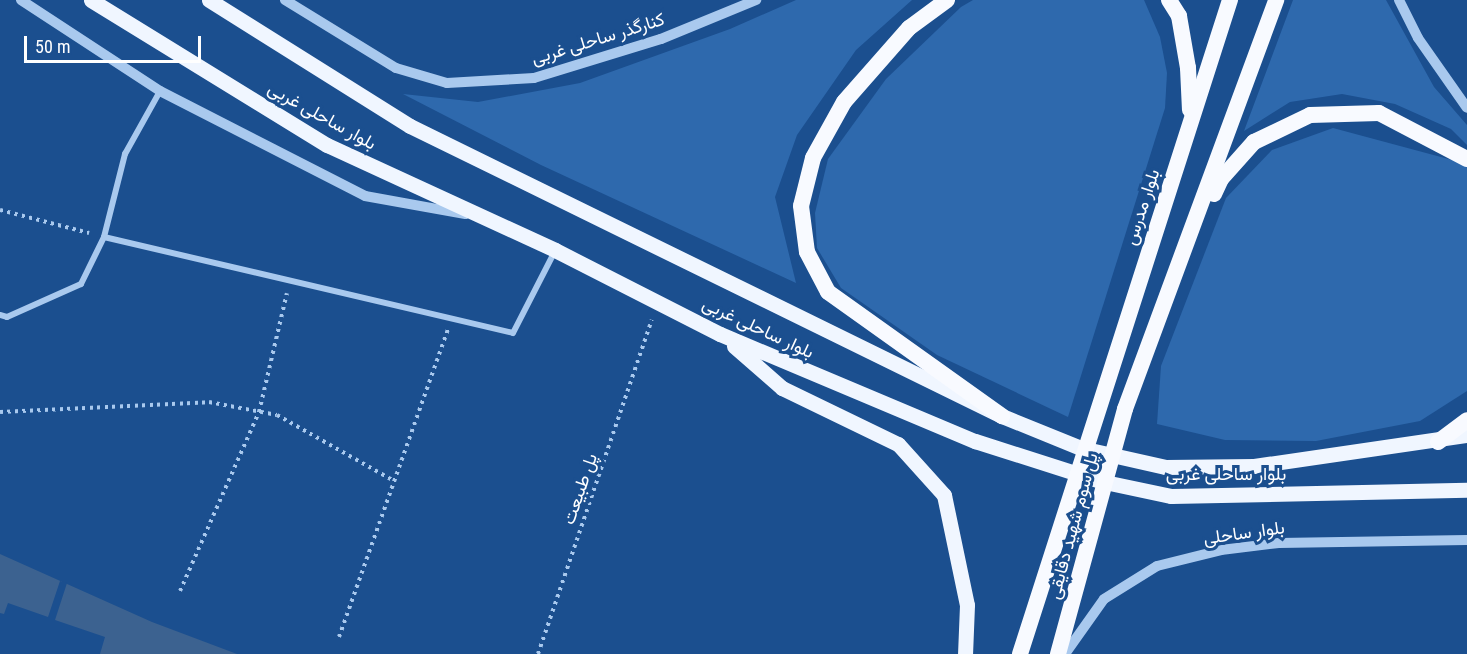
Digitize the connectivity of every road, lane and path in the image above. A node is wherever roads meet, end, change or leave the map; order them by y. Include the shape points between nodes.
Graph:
1 (21, 0) edge
2 (91, 0) edge
3 (209, 0) edge
4 (285, 0) edge
5 (756, 0) edge
6 (947, 0) edge
7 (1169, 0) edge
8 (1230, 0) edge
9 (1399, 0) edge
10 (1275, 5) edge
11 (160, 91) junction
12 (1467, 108) edge
13 (1190, 121) junction
14 (1467, 159) edge
15 (0, 210) edge
16 (477, 216) junction
17 (104, 237) junction
18 (555, 250) junction
19 (289, 280) junction
20 (1173, 284) junction
21 (0, 315) edge
22 (452, 318) junction
23 (652, 321) dead end
24 (720, 334) junction
25 (0, 412) edge
26 (259, 412) junction
27 (1002, 416) junction
28 (1467, 420) edge
29 (1467, 435) edge
30 (1438, 442) junction
31 (394, 481) junction
32 (1467, 490) edge
33 (1467, 540) edge
34 (180, 591) dead end
35 (339, 637) dead end
36 (538, 654) edge
37 (965, 654) edge
38 (1020, 654) edge
39 (1058, 654) edge
40 (1065, 654) edge

1 - 11 street
2 - 16 main road, بلوار ساحلی غربی via 327,145
3 - 27 main road, بلوار ساحلی غربی via 410,126
4 - 5 street, کنارگذر ساحلی غربی via 396,68 447,83 534,78 661,39
6 - 27 highway via 909,28 844,102 813,158 801,206 807,252 828,292
7 - 13 highway via 1179,16 1188,68
8 - 13 highway, بلوار مدرس
9 - 12 street via 1418,38
10 - 20 highway
11 - 16 street via 365,196
11 - 17 street via 125,154
13 - 38 highway, بلوار مدرس
14 - 20 highway via 1379,113 1310,114 1254,142 1221,179
15 - 17 path
16 - 18 main road, بلوار ساحلی غربی
17 - 19 street
17 - 21 street via 81,284 7,317
18 - 22 street via 513,333
18 - 24 main road, بلوار ساحلی غربی
19 - 22 street
19 - 26 path
20 - 39 highway, پل سوم شهید دقایقی via 1125,409
22 - 31 path
23 - 36 path, پل طبیعت
24 - 32 main road, بلوار ساحلی غربی via 975,441 1100,481 1171,496
24 - 37 main road via 782,387 898,444 944,495 967,605
25 - 26 path via 209,402
26 - 31 path via 277,415
26 - 34 path
27 - 30 main road, بلوار ساحلی غربی via 1081,448 1165,467 1254,466
28 - 30 highway
29 - 30 main road, بلوار ساحلی غربی
31 - 35 path
33 - 40 street, بلوار ساحلی via 1279,543 1221,550 1157,566 1104,599

